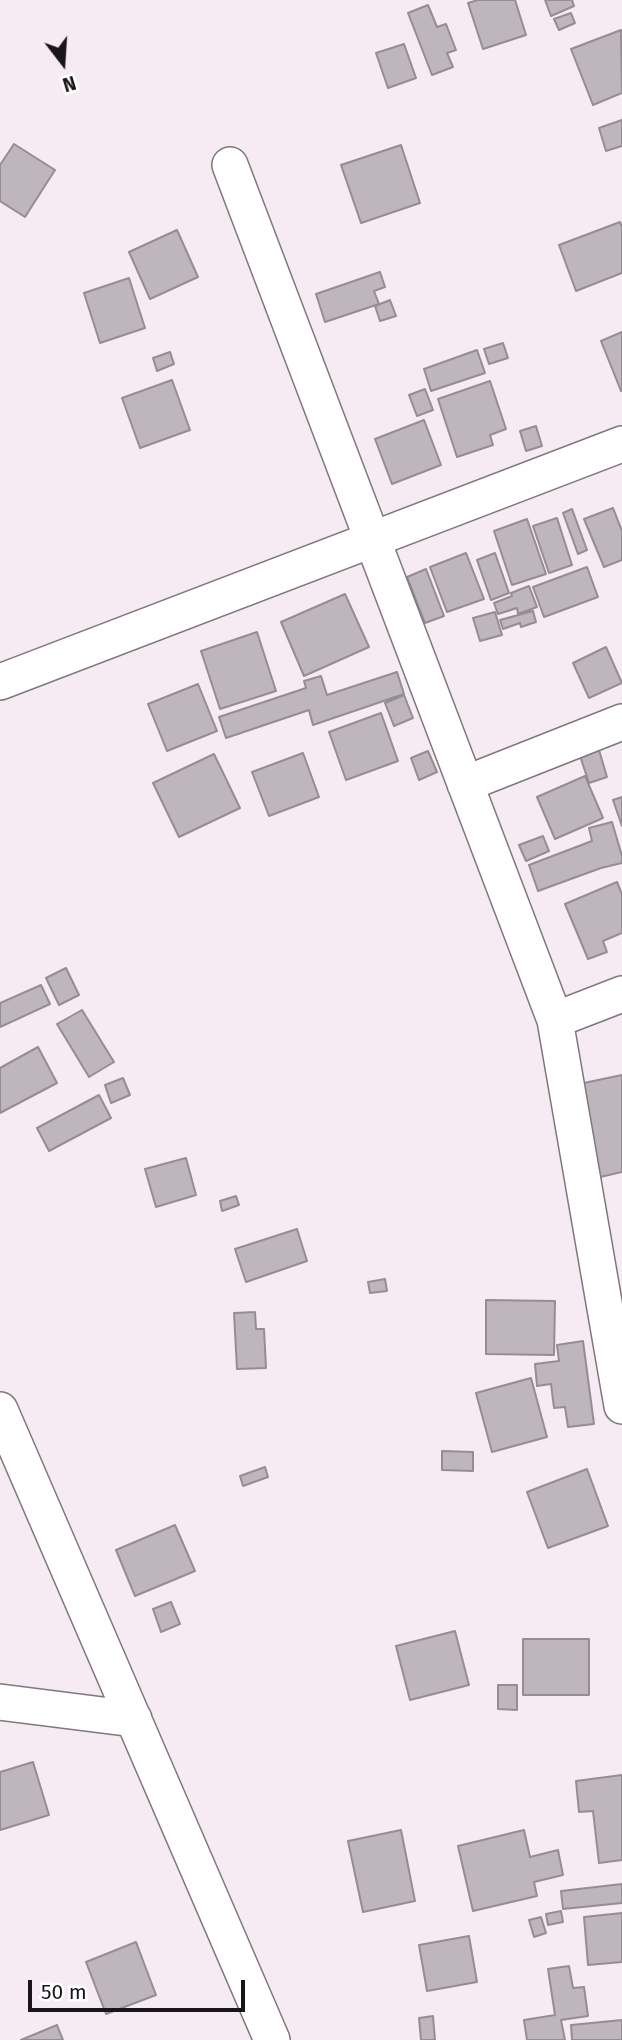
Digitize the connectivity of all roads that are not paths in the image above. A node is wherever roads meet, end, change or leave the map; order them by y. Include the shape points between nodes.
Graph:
1 (230, 165) dead end
2 (622, 444) edge
3 (372, 540) junction
4 (0, 682) edge
5 (622, 722) edge
6 (465, 784) junction
7 (622, 994) edge
8 (555, 1020) junction
9 (622, 1406) edge
10 (0, 1410) edge
11 (0, 1702) edge
12 (134, 1719) junction
13 (272, 2040) edge

1 - 3 street
2 - 3 street
3 - 4 street
3 - 6 street
5 - 6 street
6 - 8 street
7 - 8 street
8 - 9 street
10 - 12 street
11 - 12 street
12 - 13 street

